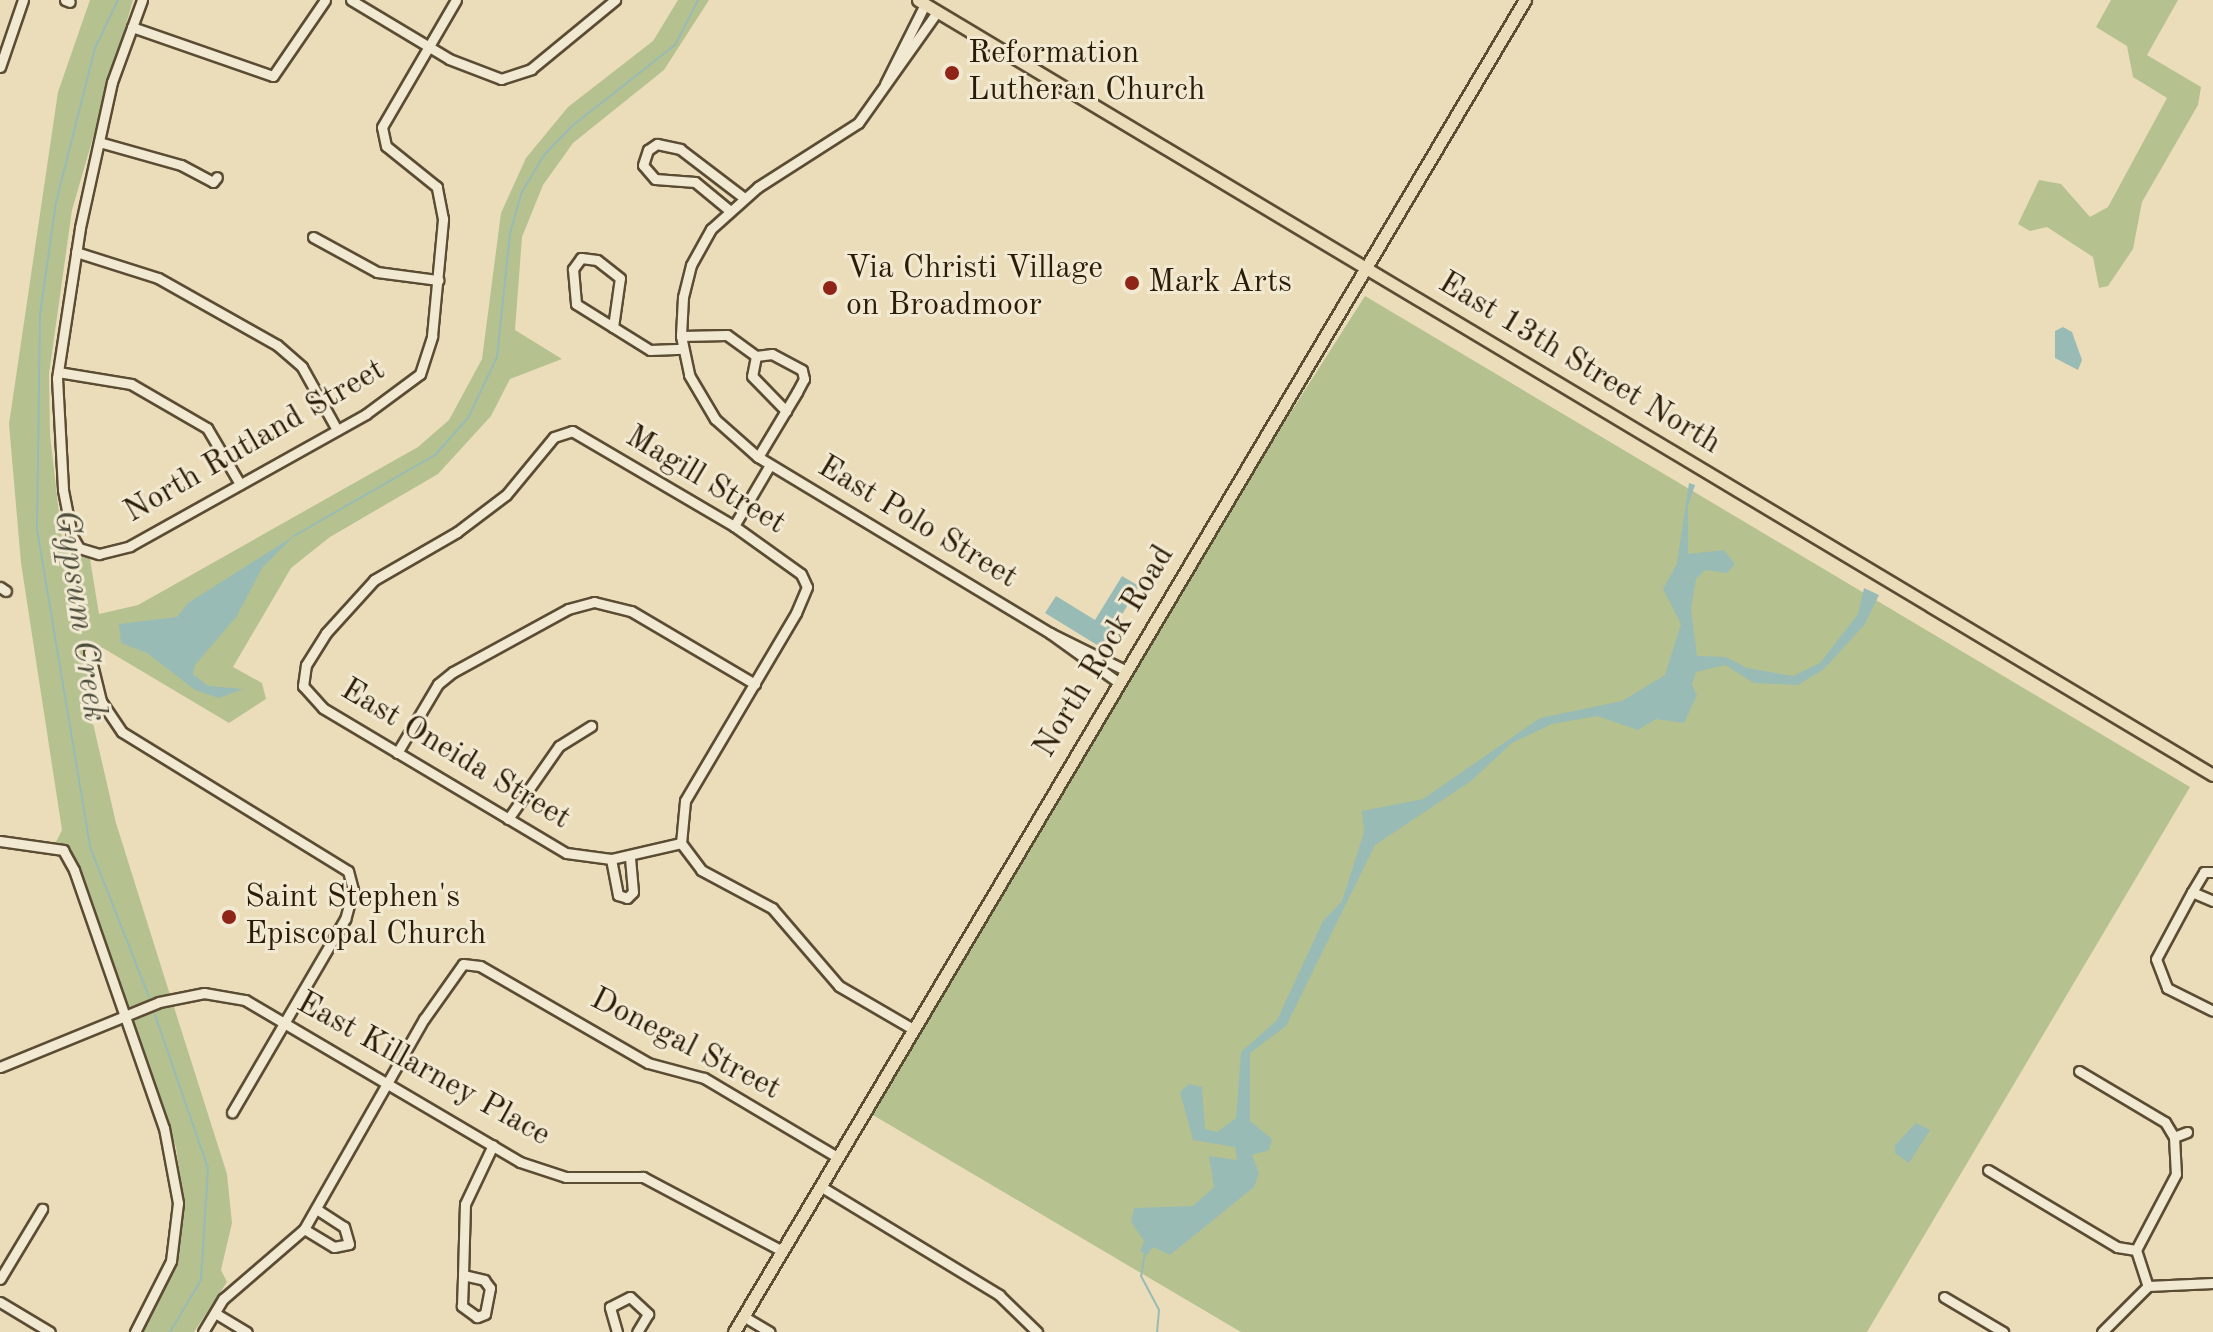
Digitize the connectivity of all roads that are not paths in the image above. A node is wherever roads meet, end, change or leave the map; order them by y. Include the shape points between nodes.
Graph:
1 (23, 0) edge
2 (142, 0) edge
3 (325, 0) edge
4 (351, 0) edge
5 (456, 0) edge
6 (615, 0) edge
7 (1525, 0) edge
8 (922, 2) edge
9 (937, 12) junction
10 (132, 27) junction
11 (428, 47) junction
12 (0, 67) edge
13 (883, 91) junction
14 (99, 142) junction
15 (217, 177) dead end
16 (744, 198) junction
17 (729, 210) junction
18 (313, 237) dead end
19 (76, 252) junction
20 (1364, 266) junction
21 (438, 280) junction
22 (613, 327) junction
23 (681, 336) junction
24 (683, 349) junction
25 (756, 356) junction
26 (58, 372) junction
27 (786, 411) junction
28 (337, 430) junction
29 (758, 457) junction
30 (770, 465) junction
31 (240, 484) junction
32 (734, 526) junction
33 (1050, 633) junction
34 (89, 652) dead end
35 (1125, 670) junction
36 (1118, 682) junction
37 (755, 684) junction
38 (303, 686) joint
39 (591, 726) dead end
40 (397, 753) junction
41 (2213, 775) edge
42 (508, 819) junction
43 (0, 841) edge
44 (681, 843) junction
45 (630, 856) junction
46 (611, 859) junction
47 (2213, 872) edge
48 (2192, 892) junction
49 (2213, 901) edge
50 (2213, 1011) edge
51 (123, 1017) junction
52 (285, 1022) junction
53 (913, 1029) junction
54 (0, 1067) edge
55 (2079, 1071) dead end
56 (388, 1083) junction
57 (232, 1112) dead end
58 (2187, 1132) dead end
59 (2174, 1137) junction
60 (493, 1145) junction
61 (837, 1157) junction
62 (1988, 1170) dead end
63 (820, 1186) junction
64 (42, 1209) dead end
65 (316, 1209) junction
66 (304, 1229) junction
67 (2136, 1250) junction
68 (782, 1251) junction
69 (463, 1275) junction
70 (0, 1279) edge
71 (2213, 1283) edge
72 (2148, 1286) junction
73 (1944, 1297) dead end
74 (0, 1302) edge
75 (215, 1313) junction
76 (743, 1316) junction
77 (50, 1332) edge
78 (135, 1332) edge
79 (203, 1332) edge
80 (247, 1332) edge
81 (617, 1332) edge
82 (637, 1332) edge
83 (734, 1332) edge
84 (770, 1332) edge
85 (1037, 1332) edge
86 (2003, 1332) edge
87 (2102, 1332) edge

1 - 12 street
2 - 10 street
3 - 10 street via 273,76
4 - 11 street
5 - 11 street
6 - 11 street via 531,69 501,79
7 - 20 main road, North Rock Road
8 - 9 main road, East 13th Street North
8 - 13 street
9 - 13 street
9 - 20 main road, East 13th Street North
10 - 14 street
11 - 21 street, North Rutland Street via 382,127 386,146 437,187 443,219
13 - 16 street, East Polo Street via 858,123
14 - 15 street via 181,165 213,182
14 - 19 street
16 - 17 street, East Polo Street
16 - 17 street via 680,149 657,144 648,150 643,165 655,179 695,182
17 - 23 street, East Polo Street via 691,265
18 - 21 street via 377,272
19 - 26 street
19 - 28 street via 158,278 277,345 302,367
20 - 35 main road, North Rock Road
20 - 41 main road, East 13th Street North
21 - 28 street, North Rutland Street via 432,336 420,374
22 - 22 street via 620,278 597,260 581,258 573,269 571,296
22 - 24 street via 650,350
23 - 24 street, East Polo Street
23 - 25 street via 727,335
24 - 29 street, East Polo Street via 715,419
25 - 27 street via 752,376
25 - 27 street via 766,352 802,370 804,379
26 - 31 street via 131,384 196,420 207,428
26 - 31 street, North Rutland Street via 63,490 72,536 85,550 99,554 130,546
27 - 29 street
28 - 31 street, North Rutland Street
29 - 30 street, East Polo Street
30 - 32 street
30 - 33 street, East Polo Street
32 - 37 street, Magill Street via 787,560 807,587
32 - 38 street, Magill Street via 567,433 554,437 506,495 374,580 326,633 306,665
33 - 35 street, East Polo Street
33 - 36 street, East Polo Street
34 - 52 street via 101,701 122,732 348,871 353,890 345,919
35 - 36 main road, North Rock Road
36 - 53 main road, North Rock Road
37 - 40 street via 631,611 594,602 568,609 453,672 438,684
37 - 44 street via 685,801
38 - 40 street, East Oneida Street via 323,708
39 - 42 street via 559,746
40 - 42 street, East Oneida Street
42 - 46 street, East Oneida Street via 566,853
43 - 51 street via 63,850
44 - 45 street, East Oneida Street
44 - 53 street via 701,870 772,908 839,986
45 - 46 street, East Oneida Street
45 - 46 street via 633,892 627,898 618,895
47 - 48 street via 2204,872
48 - 49 street
48 - 50 street via 2156,959 2167,988
51 - 52 street, East Killarney Place via 204,993 245,1000
51 - 54 street
51 - 78 street via 164,1128 178,1203 171,1261
52 - 56 street, East Killarney Place
52 - 57 street
53 - 61 main road, North Rock Road
55 - 59 street via 2165,1122
56 - 60 street, East Killarney Place
56 - 61 street, Donegal Street via 463,964 480,966 648,1063 704,1078
56 - 65 street
58 - 59 street
59 - 67 street via 2176,1174
60 - 68 street, East Killarney Place via 566,1177 643,1177
60 - 69 street via 465,1204
61 - 63 main road, North Rock Road
62 - 67 street via 2117,1247
63 - 68 main road, North Rock Road
63 - 85 street via 999,1295
64 - 70 street
65 - 66 street
65 - 66 street via 344,1227 349,1244 334,1247
66 - 75 street via 262,1262
67 - 72 street
68 - 76 main road, North Rock Road
69 - 69 street via 462,1306 477,1317 490,1306 490,1288 484,1280
71 - 72 street
72 - 87 street
73 - 86 street
74 - 77 street
75 - 79 street
75 - 80 street
76 - 83 main road, North Rock Road
76 - 84 street
81 - 82 street via 610,1307 630,1297 648,1314

